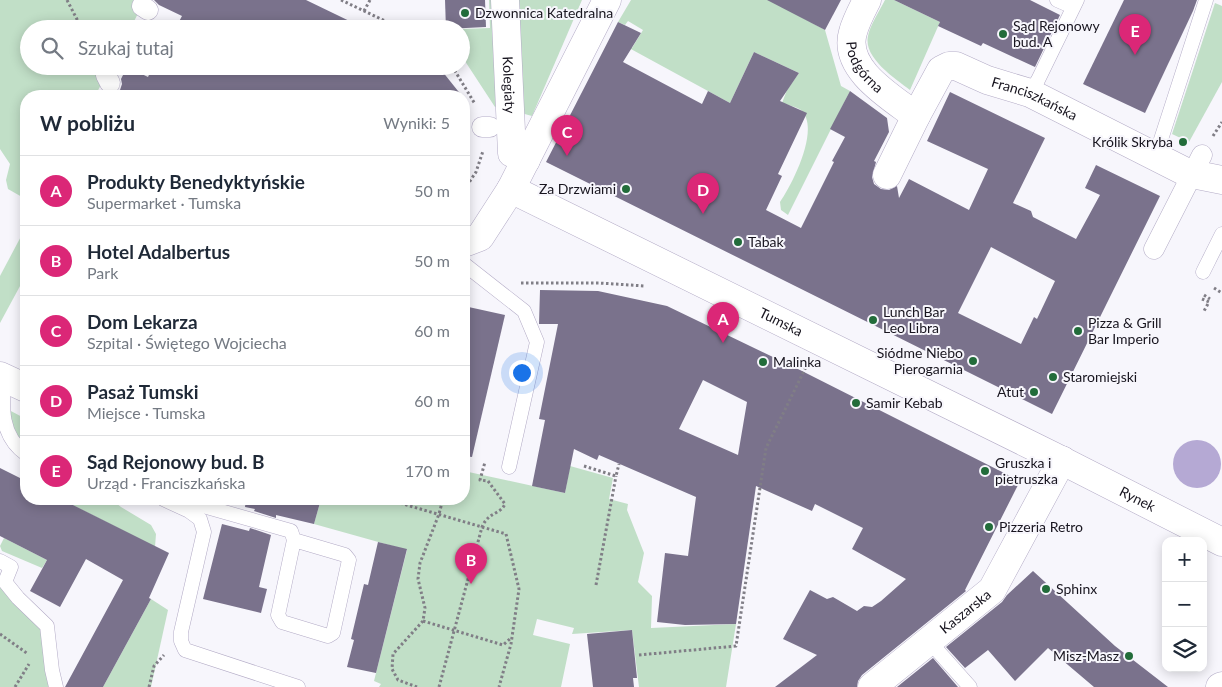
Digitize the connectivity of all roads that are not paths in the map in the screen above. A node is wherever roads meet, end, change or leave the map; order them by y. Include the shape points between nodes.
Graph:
1 (505, 0) edge
2 (607, 0) edge
3 (867, 0) edge
4 (1057, 0) edge
5 (1206, 0) edge
6 (1075, 4) edge
7 (1030, 93) junction
8 (916, 116) junction
9 (1155, 158) junction
10 (526, 160) junction
11 (1197, 165) junction
12 (888, 175) dead end
13 (1222, 180) edge
14 (511, 188) junction
15 (1222, 234) edge
16 (470, 241) edge
17 (1154, 249) dead end
18 (470, 269) edge
19 (1203, 272) dead end
20 (10, 380) edge
21 (20, 449) edge
22 (1057, 458) junction
23 (509, 467) dead end
24 (182, 505) edge
25 (195, 505) edge
26 (294, 540) junction
27 (1222, 542) edge
28 (0, 562) edge
29 (929, 641) junction
30 (56, 687) edge
31 (298, 687) edge
32 (872, 687) edge
33 (970, 687) edge

1 - 10 street, Kolegiaty via 512,153
2 - 10 street
3 - 8 street, Podgórna via 852,32 855,60 865,77
4 - 6 lane
5 - 9 lane
6 - 7 lane
7 - 8 street, Franciszkańska via 949,66 942,70
7 - 9 street, Franciszkańska
8 - 12 street
9 - 11 street, Franciszkańska
10 - 14 street
11 - 13 street, Franciszkańska
11 - 17 street
14 - 16 street via 480,237
14 - 22 street, Tumska
15 - 19 lane
18 - 23 lane via 524,311 537,342
20 - 21 lane via 2,405 6,431
22 - 27 street, Rynek
22 - 29 street, Kaszarska via 992,590
24 - 31 lane via 200,520 204,532 180,641 186,650
25 - 26 lane via 291,531
26 - 26 lane via 278,615 282,622 328,636 333,633 349,560 345,555
28 - 30 lane via 12,567 6,582 47,626
29 - 32 street, Kaszarska
29 - 33 lane

